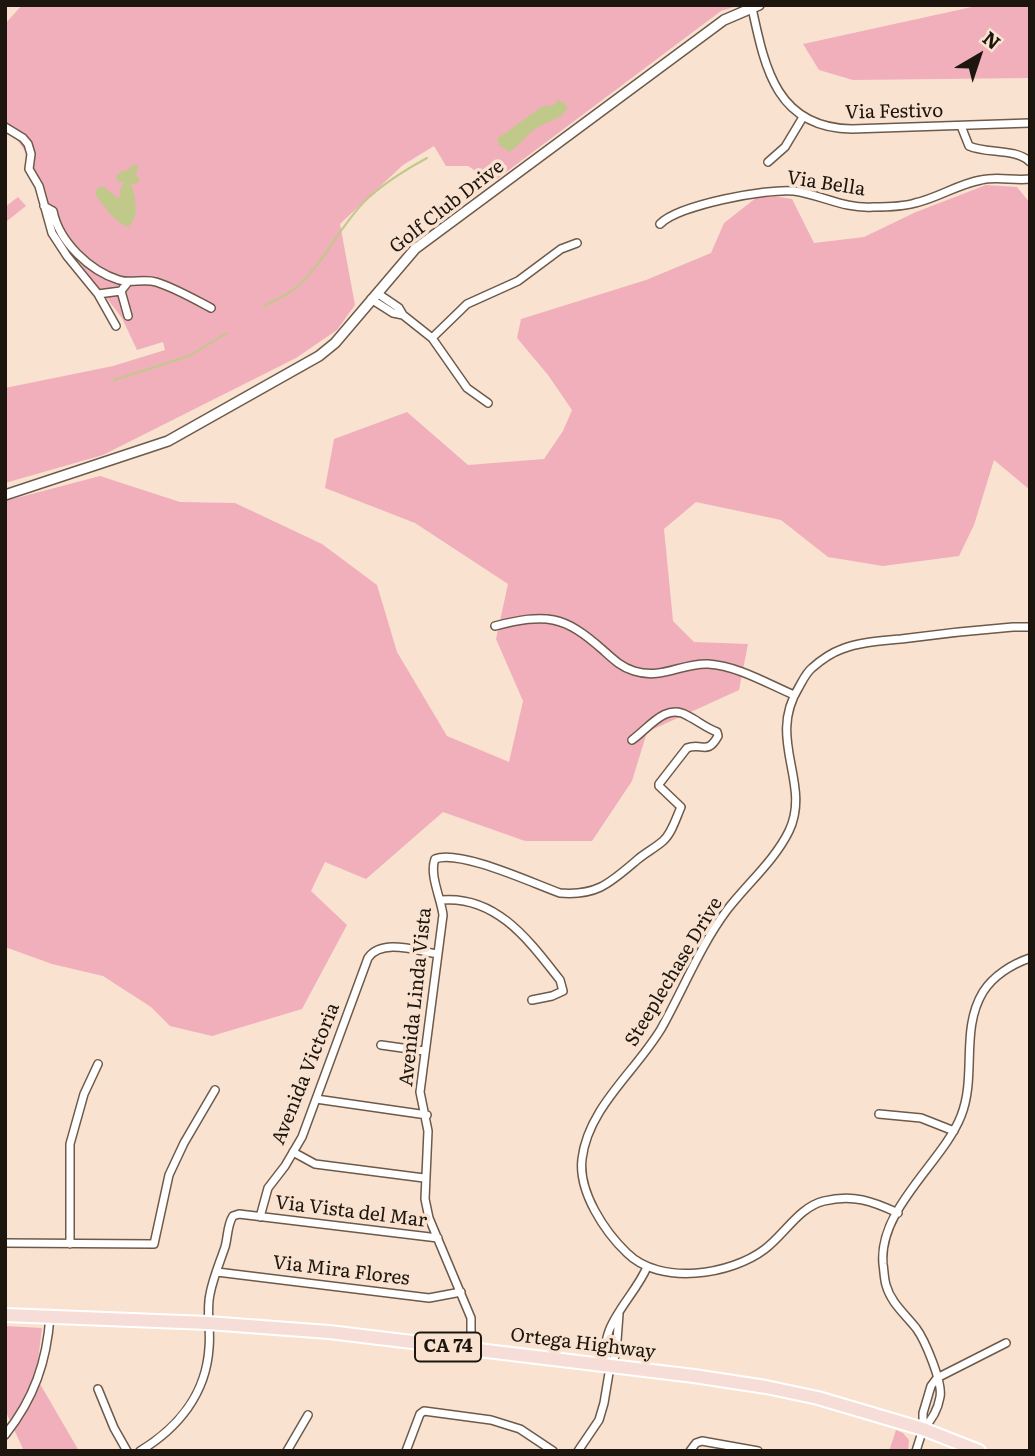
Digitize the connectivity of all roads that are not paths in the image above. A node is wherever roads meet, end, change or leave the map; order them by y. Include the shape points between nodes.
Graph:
1 (755, 6) edge
2 (803, 117) junction
3 (1030, 122) edge
4 (961, 126) junction
5 (7, 127) edge
6 (768, 162) dead end
7 (1030, 162) edge
8 (1030, 179) edge
9 (44, 206) junction
10 (660, 224) dead end
11 (577, 243) dead end
12 (128, 282) junction
13 (121, 291) junction
14 (98, 294) junction
15 (374, 296) junction
16 (211, 308) dead end
17 (128, 316) dead end
18 (116, 326) dead end
19 (432, 338) junction
20 (488, 403) dead end
21 (5, 495) edge
22 (495, 626) dead end
23 (1030, 628) edge
24 (794, 695) junction
25 (632, 740) dead end
26 (441, 900) junction
27 (438, 954) junction
28 (1030, 958) edge
29 (532, 1000) dead end
30 (381, 1045) dead end
31 (424, 1051) junction
32 (98, 1064) dead end
33 (215, 1090) dead end
34 (317, 1099) junction
35 (879, 1114) dead end
36 (427, 1115) junction
37 (954, 1131) junction
38 (293, 1152) junction
39 (424, 1178) junction
40 (898, 1213) junction
41 (260, 1217) junction
42 (438, 1238) junction
43 (5, 1243) edge
44 (70, 1244) junction
45 (647, 1267) junction
46 (217, 1272) junction
47 (461, 1292) junction
48 (619, 1314) junction
49 (5, 1315) edge
50 (50, 1316) junction
51 (208, 1323) junction
52 (609, 1330) junction
53 (619, 1332) junction
54 (1006, 1343) dead end
55 (471, 1350) junction
56 (611, 1367) junction
57 (937, 1378) junction
58 (98, 1389) dead end
59 (308, 1415) dead end
60 (923, 1429) junction
61 (5, 1435) edge
62 (127, 1451) edge
63 (140, 1451) edge
64 (287, 1451) edge
65 (406, 1451) edge
66 (553, 1451) edge
67 (578, 1451) edge
68 (690, 1451) edge
69 (758, 1451) edge
70 (916, 1451) edge
71 (979, 1451) edge

1 - 2 street, Via Festivo via 765,61 776,90
1 - 15 street, Golf Club Drive via 724,20 415,250
2 - 4 street, Via Festivo via 835,129
2 - 6 street via 785,148
3 - 4 street, Via Festivo
4 - 7 street via 969,146
5 - 9 street via 28,144 29,169
8 - 10 street, Via Bella via 984,179 915,204 870,208 842,206 790,191 739,195
9 - 12 street via 53,211 71,247 97,269
9 - 14 street via 52,233
11 - 19 street via 561,249 518,281 467,304
12 - 13 street
12 - 16 street via 160,283
13 - 14 street
13 - 17 street
14 - 18 street
15 - 19 street via 399,308
15 - 21 street, Golf Club Drive via 319,356 184,434
19 - 20 street via 467,388
22 - 24 street via 530,618 566,622 615,662 634,671 654,675 706,664 728,668
23 - 24 street, Steeplechase Drive via 856,645 829,655 809,670
24 - 45 street, Steeplechase Drive via 785,732 797,797 789,832 726,911 659,1031 588,1133 582,1162 590,1198 612,1237
25 - 26 street, Avenida Linda Vista via 673,711 719,736 706,748 687,748 659,784 681,806 665,839 616,880 583,893 560,893 444,855 432,866
26 - 27 street, Avenida Linda Vista
26 - 29 street via 469,903 511,922 560,980 563,991
27 - 31 street, Avenida Linda Vista
27 - 34 street, Avenida Victoria via 383,947 373,951
28 - 37 street via 1001,973 977,1004 968,1088
30 - 31 street
31 - 36 street, Avenida Linda Vista via 420,1091
32 - 44 street via 70,1144
33 - 44 street via 169,1175 154,1244
34 - 36 street
34 - 38 street, Avenida Victoria
35 - 37 street via 921,1118
36 - 39 street, Avenida Linda Vista
37 - 40 street
38 - 39 street via 315,1164
38 - 41 street, Avenida Victoria via 268,1188
39 - 42 street, Avenida Linda Vista via 426,1209
40 - 45 street, Steeplechase Drive via 871,1200 822,1202 808,1208 752,1259 692,1274
40 - 57 street via 882,1253 886,1286 917,1329
41 - 42 street, Via Vista del Mar
41 - 46 street via 233,1216
42 - 47 street, Avenida Linda Vista
43 - 44 street
45 - 48 street
46 - 47 street, Via Mira Flores via 429,1298
46 - 51 street via 209,1294
47 - 55 street, Avenida Linda Vista via 471,1318
48 - 52 street
48 - 53 street
49 - 50 main road, Ortega Highway / CA 74
50 - 51 main road, Ortega Highway / CA 74
50 - 61 street via 40,1376
51 - 55 main road, Ortega Highway / CA 74
51 - 63 street via 207,1365 195,1397 168,1432
52 - 53 street
52 - 56 street via 604,1354
53 - 56 street
54 - 57 street
55 - 56 main road, Ortega Highway / CA 74
56 - 60 main road, Ortega Highway / CA 74 via 766,1387
56 - 67 street via 599,1420
57 - 60 street via 922,1416
57 - 60 street via 941,1394 932,1420
58 - 62 street
59 - 64 street
60 - 70 street
60 - 71 main road, Ortega Highway / CA 74
65 - 66 street via 424,1411 491,1420 520,1429
68 - 69 street via 702,1441

